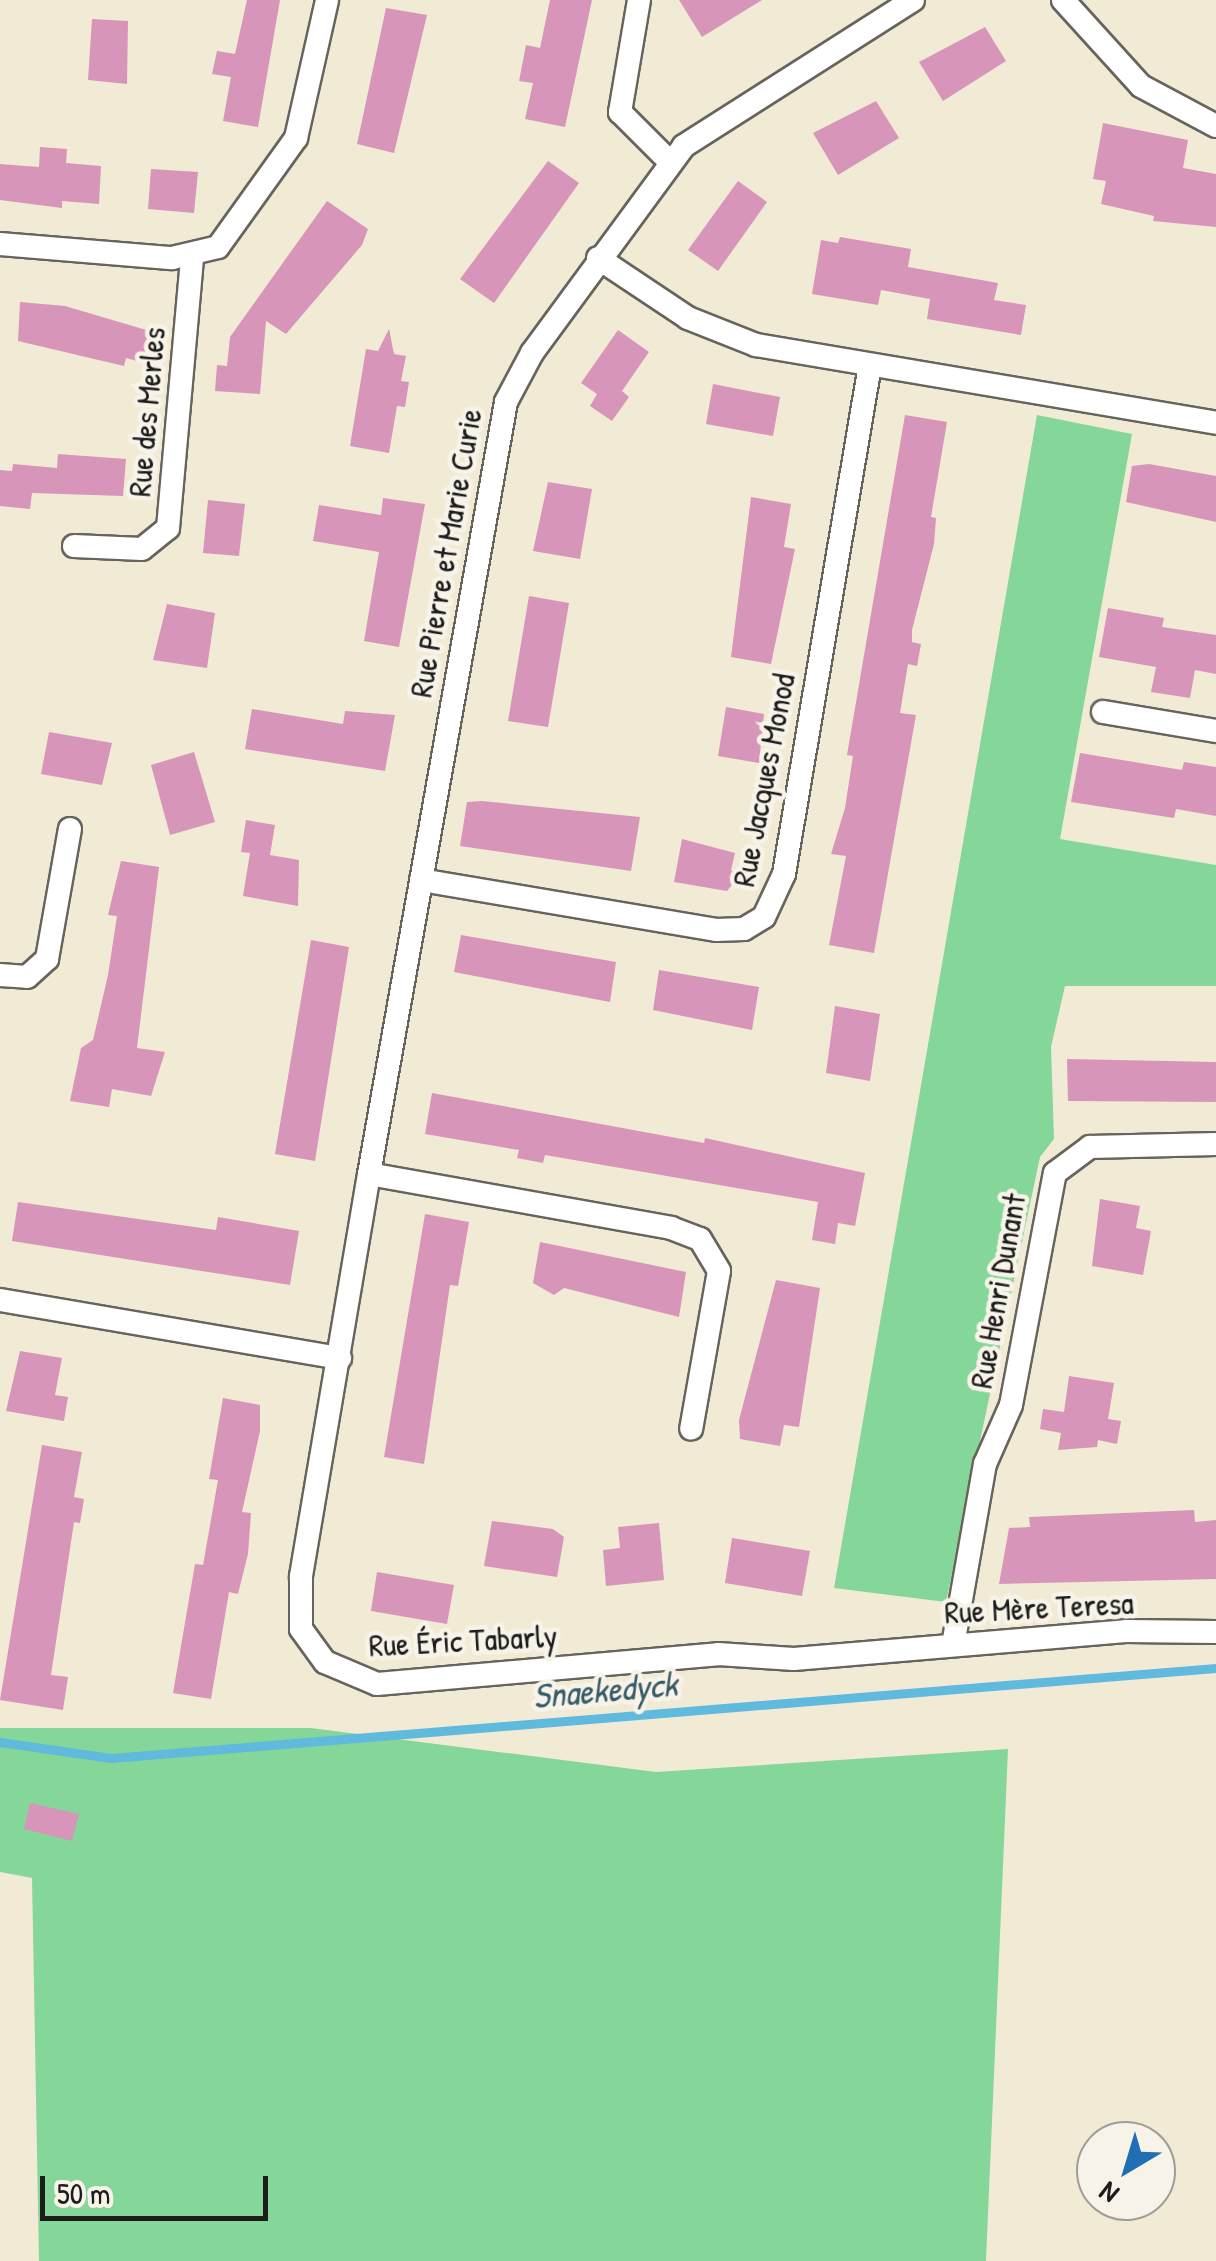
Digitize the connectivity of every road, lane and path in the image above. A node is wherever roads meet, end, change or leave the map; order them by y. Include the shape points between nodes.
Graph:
1 (327, 0) edge
2 (639, 0) edge
3 (914, 0) edge
4 (1063, 0) edge
5 (1216, 126) edge
6 (669, 161) junction
7 (0, 244) edge
8 (192, 258) junction
9 (598, 258) junction
10 (870, 366) junction
11 (1216, 423) edge
12 (74, 546) dead end
13 (1104, 712) dead end
14 (1216, 731) edge
15 (70, 829) dead end
16 (421, 880) junction
17 (0, 975) edge
18 (1216, 1144) edge
19 (369, 1174) junction
20 (0, 1300) edge
21 (340, 1358) junction
22 (691, 1429) dead end
23 (1216, 1632) edge
24 (953, 1644) junction
25 (865, 1651) joint

1 - 8 street via 291,148 225,242
2 - 6 street via 620,112
3 - 6 street, Rue Pierre et Marie Curie via 702,131
4 - 5 street via 1141,86
6 - 9 street, Rue Pierre et Marie Curie
7 - 8 street
8 - 12 street, Rue des Merles via 168,528 142,549
9 - 10 street via 727,336
9 - 16 street, Rue Pierre et Marie Curie via 524,365 502,413
10 - 11 street
10 - 16 street, Rue Jacques Monod via 784,874 764,918 744,929 716,930
13 - 14 street
15 - 17 street via 47,959 27,977
16 - 19 street, Rue Pierre et Marie Curie
18 - 24 street, Rue Henri Dunant via 1099,1146 1073,1154 1055,1173 1011,1405 985,1464
19 - 21 street, Rue Éric Tabarly
19 - 22 street via 700,1238 719,1271
20 - 21 street
21 - 25 street, Rue Éric Tabarly via 298,1605 305,1638 334,1669 388,1684 718,1654 794,1659
23 - 24 street, Rue Mère Teresa via 1126,1631
24 - 25 street, Rue Mère Teresa

